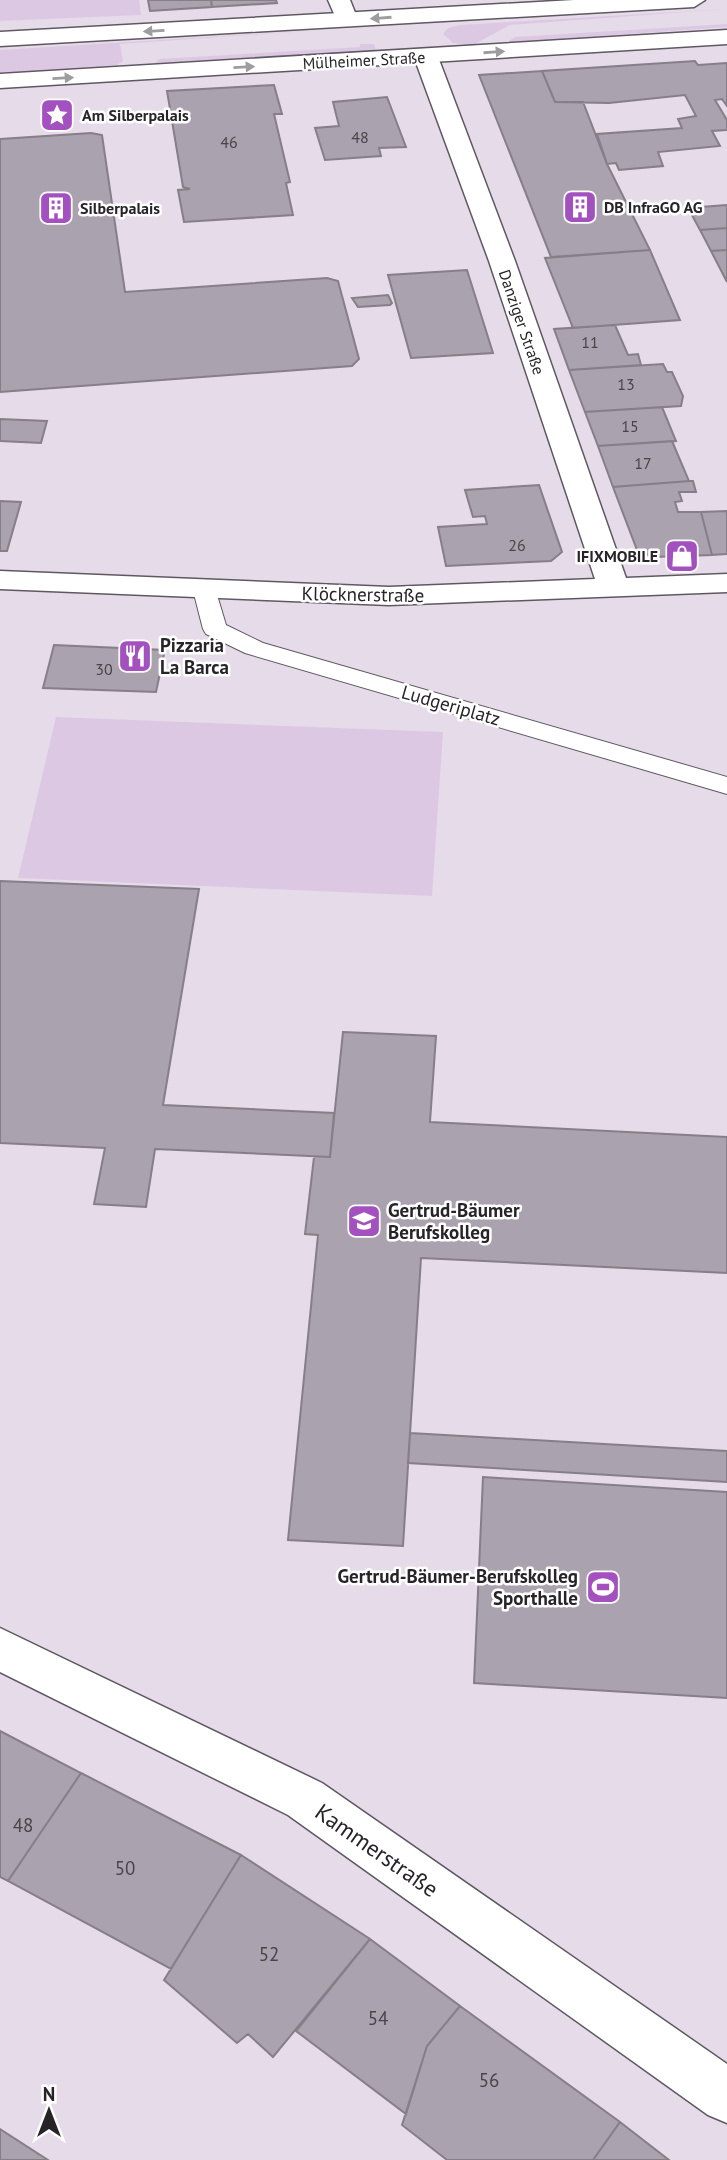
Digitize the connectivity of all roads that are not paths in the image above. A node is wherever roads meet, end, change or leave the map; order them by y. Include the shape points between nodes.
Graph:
1 (694, 0) edge
2 (343, 10) edge
3 (450, 14) junction
4 (727, 37) edge
5 (0, 39) edge
6 (426, 57) junction
7 (0, 81) edge
8 (0, 580) edge
9 (727, 583) edge
10 (614, 588) junction
11 (205, 590) junction
12 (727, 786) edge
13 (0, 1649) edge
14 (727, 2096) edge

1 - 3 street
3 -> 2 street
2 -> 5 street
3 - 6 street via 426,33
6 -> 4 street, Mülheimer Straße
7 -> 6 street, Mülheimer Straße
6 - 10 street, Danziger Straße via 502,261
8 - 11 street, Klöcknerstraße
9 - 10 street, Klöcknerstraße
10 - 11 street, Klöcknerstraße via 389,596
11 - 12 lane, Ludgeriplatz via 215,629 254,648
13 - 14 street, Kammerstraße via 305,1799

